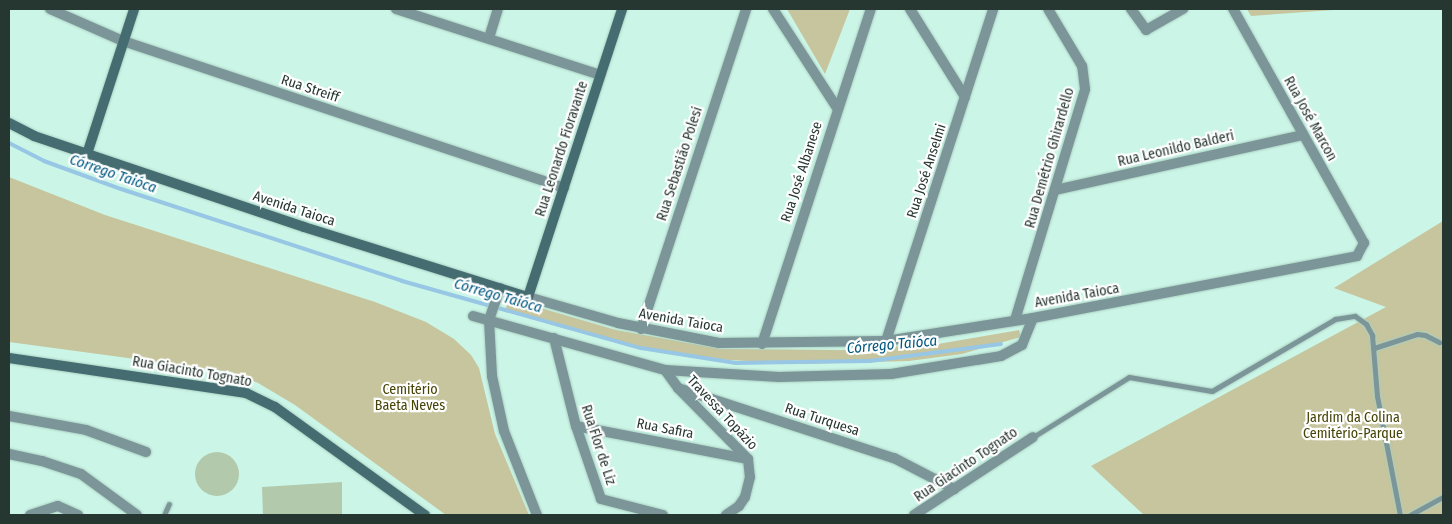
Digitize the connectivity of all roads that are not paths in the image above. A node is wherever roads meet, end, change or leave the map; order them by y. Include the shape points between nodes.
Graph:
1 (50, 9) edge
2 (134, 9) edge
3 (396, 9) edge
4 (498, 9) edge
5 (622, 9) edge
6 (746, 9) edge
7 (773, 9) edge
8 (871, 9) edge
9 (910, 9) edge
10 (993, 9) edge
11 (1048, 9) edge
12 (1131, 9) edge
13 (1183, 9) edge
14 (1234, 9) edge
15 (489, 38) junction
16 (123, 41) junction
17 (600, 75) junction
18 (965, 97) junction
19 (837, 108) junction
20 (9, 123) edge
21 (1303, 135) junction
22 (87, 154) junction
23 (564, 188) junction
24 (1055, 190) junction
25 (1364, 243) joint
26 (500, 288) junction
27 (528, 297) junction
28 (490, 315) junction
29 (473, 316) dead end
30 (1033, 318) junction
31 (1016, 320) junction
32 (641, 329) junction
33 (554, 338) junction
34 (886, 341) junction
35 (1439, 342) dead end
36 (762, 344) junction
37 (1374, 348) junction
38 (9, 358) edge
39 (666, 370) junction
40 (678, 388) junction
41 (9, 416) edge
42 (576, 426) junction
43 (1032, 437) joint
44 (146, 452) dead end
45 (9, 454) edge
46 (748, 459) junction
47 (954, 489) junction
48 (1443, 497) edge
49 (169, 504) dead end
50 (30, 515) edge
51 (78, 515) edge
52 (138, 515) edge
53 (164, 515) edge
54 (425, 515) edge
55 (537, 515) edge
56 (663, 515) edge
57 (726, 515) edge
58 (914, 515) edge
59 (1400, 515) edge
60 (1410, 515) edge

1 - 16 street, Rua Streiff
2 - 16 street
3 - 15 street
4 - 15 street
5 - 17 street, Rua Leonardo Fioravante
6 - 32 street, Rua Sebastião Polesi
7 - 19 street
8 - 19 street, Rua José Albanese
9 - 18 street
10 - 18 street, Rua José Anselmi
11 - 24 street, Rua Demétrio Ghirardello via 1086,78
12 - 13 street via 1142,27 1151,29
14 - 21 street, Rua José Marcon
15 - 17 street
16 - 22 street
16 - 23 street, Rua Streiff
17 - 23 street, Rua Leonardo Fioravante
18 - 34 street, Rua José Anselmi
19 - 36 street, Rua José Albanese
20 - 22 street, Avenida Taioca
21 - 24 street, Rua Leonildo Balderi
21 - 25 street, Rua José Marcon
22 - 26 street, Avenida Taioca
23 - 27 street, Rua Leonardo Fioravante
24 - 31 street, Rua Demétrio Ghirardello
25 - 30 street, Avenida Taioca via 1363,250 1351,259
26 - 27 street, Avenida Taioca
26 - 28 street
27 - 32 street, Avenida Taioca
28 - 29 street
28 - 33 street
28 - 55 street via 488,345 497,405
30 - 31 street, Avenida Taioca
30 - 39 street via 1022,345 1001,356 892,374 779,377
31 - 34 street, Avenida Taioca
32 - 36 street, Avenida Taioca via 719,343
33 - 39 street
33 - 42 street, Rua Flor de Liz
34 - 36 street, Avenida Taioca
35 - 37 lane via 1426,334 1417,334
37 - 43 lane via 1366,324 1355,316 1346,316 1335,319 1218,389 1204,391 1129,377
37 - 59 lane via 1379,405
38 - 54 street, Rua Giacinto Tognato via 246,393 275,407
39 - 40 street, Travessa Topázio
40 - 46 street, Travessa Topázio
40 - 47 street, Rua Turquesa via 894,458
41 - 44 street via 86,430
42 - 46 street, Rua Safira
42 - 56 street, Rua Flor de Liz via 601,499
43 - 47 street, Rua Giacinto Tognato
45 - 52 street via 81,474
46 - 57 street, Travessa Topázio via 750,477 745,497
47 - 58 street, Rua Giacinto Tognato
48 - 60 lane
49 - 53 lane
50 - 51 street via 58,506

